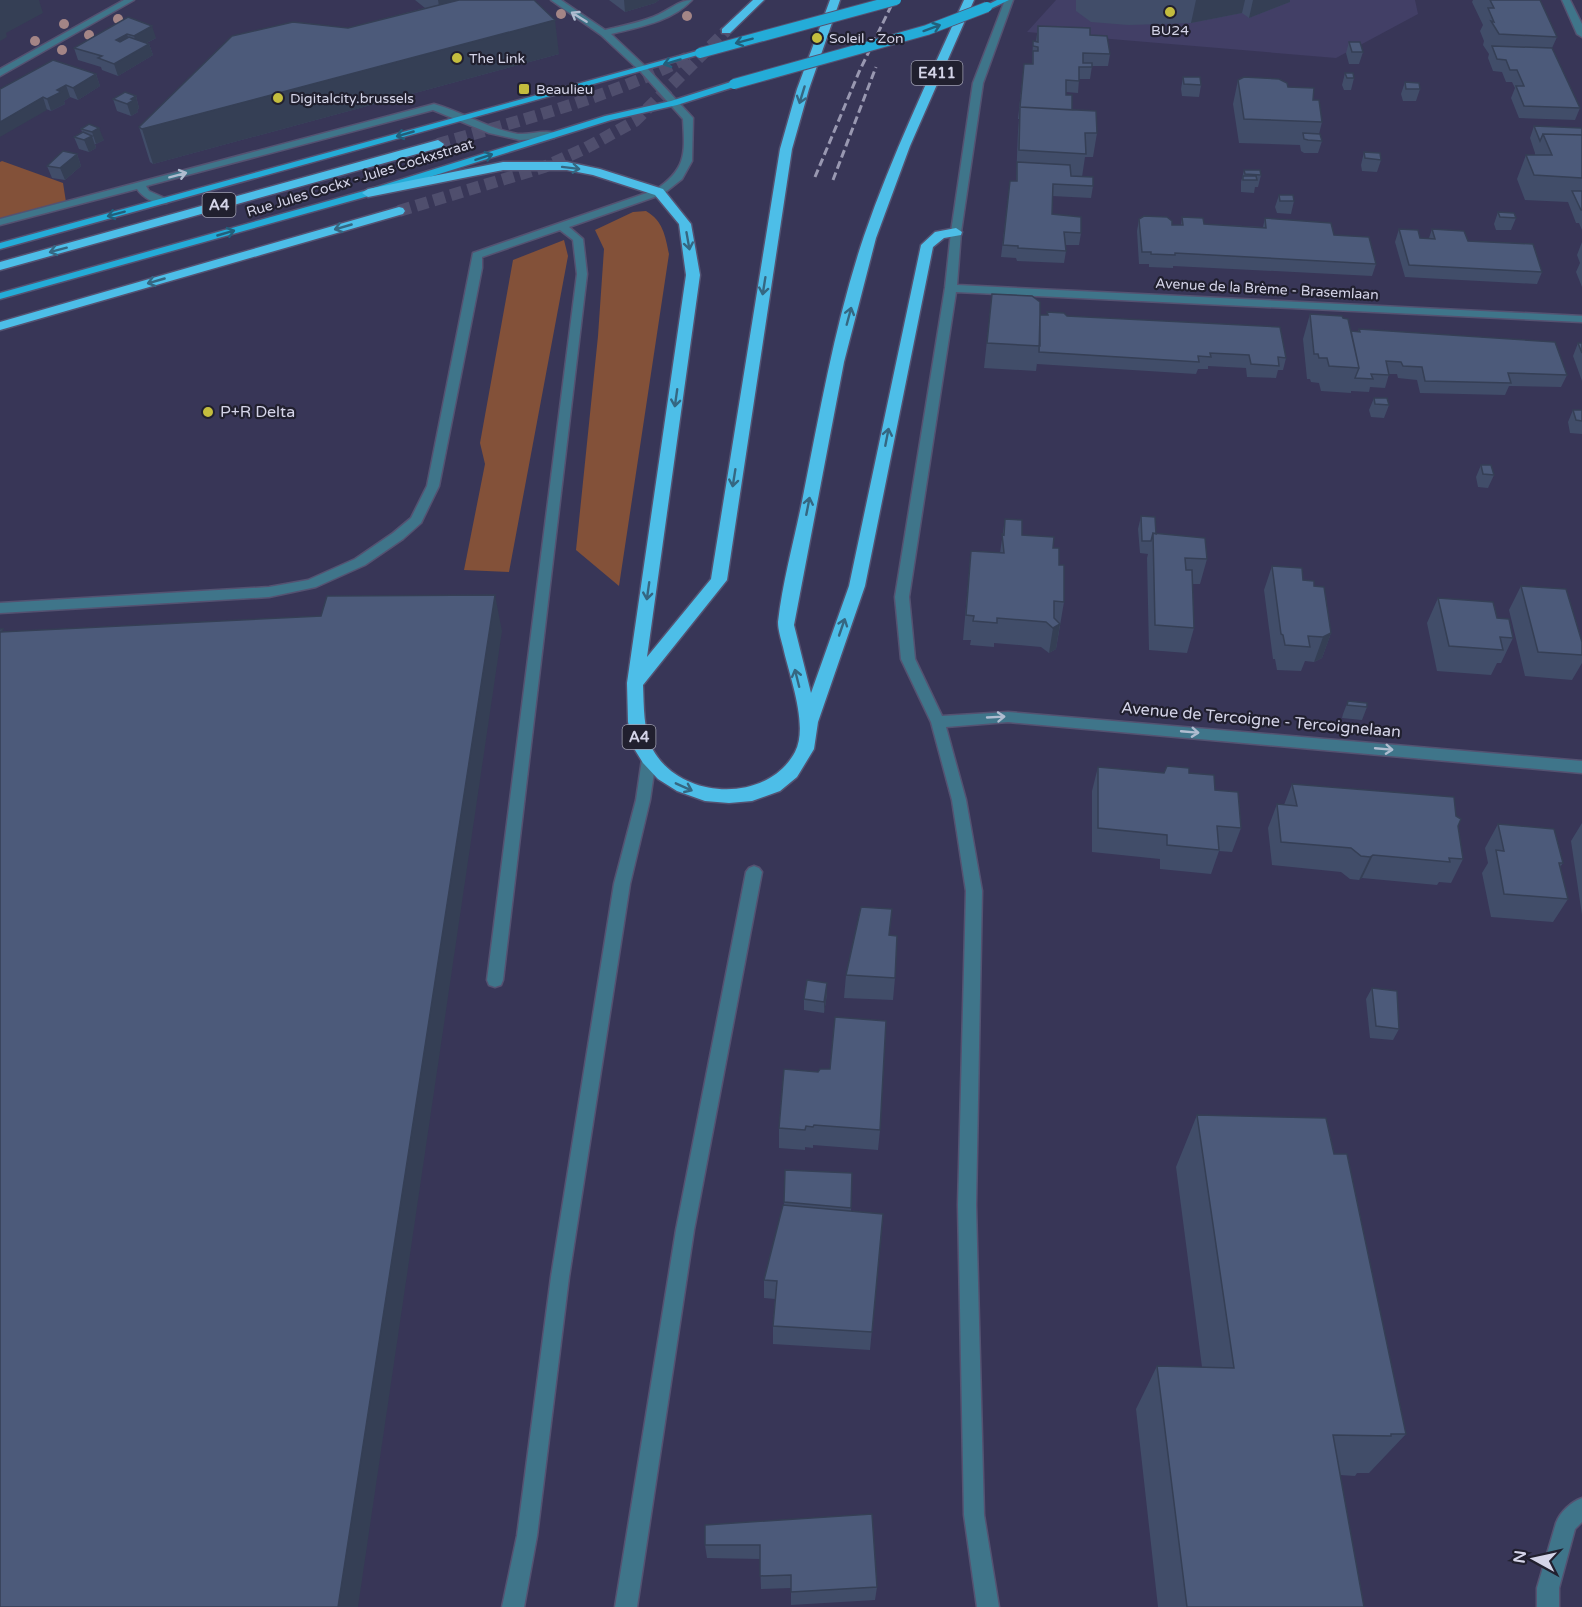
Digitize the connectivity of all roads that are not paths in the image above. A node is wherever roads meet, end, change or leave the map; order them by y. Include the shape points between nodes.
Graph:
1 (130, 0) edge
2 (555, 0) edge
3 (688, 0) edge
4 (759, 0) edge
5 (835, 0) edge
6 (896, 0) edge
7 (969, 0) edge
8 (1007, 0) edge
9 (1566, 0) edge
10 (726, 31) tunnel mouth
11 (604, 33) junction
12 (1582, 34) edge
13 (644, 70) junction
14 (0, 73) edge
15 (674, 103) junction
16 (461, 118) junction
17 (554, 135) junction
18 (438, 144) tunnel mouth
19 (904, 146) joint
20 (142, 189) junction
21 (659, 192) junction
22 (368, 193) junction
23 (163, 201) junction
24 (137, 208) junction
25 (399, 211) tunnel mouth
26 (0, 222) edge
27 (563, 227) junction
28 (956, 232) junction
29 (0, 246) edge
30 (0, 266) edge
31 (951, 288) junction
32 (0, 296) edge
33 (1582, 319) edge
34 (0, 326) edge
35 (2, 607) edge
36 (635, 683) junction
37 (809, 722) junction
38 (938, 722) junction
39 (649, 759) junction
40 (1582, 767) edge
41 (754, 872) dead end
42 (495, 980) dead end
43 (1582, 1508) edge
44 (513, 1607) edge
45 (626, 1607) edge
46 (988, 1607) edge
47 (1548, 1607) edge

1 - 14 street
11 -> 2 street
3 - 11 street via 660,19
4 - 10 highway
5 -> 36 highway via 786,149 719,580
6 -> 13 main road, Rue Jules Cockx - Jules Cockxstraat, bridge
7 - 19 highway, E411
15 -> 8 main road, Rue Jules Cockx - Jules Cockxstraat, bridge via 927,30
8 - 28 street via 978,83
9 - 12 street
11 - 13 street
13 - 15 street
13 - 16 main road, Rue Jules Cockx - Jules Cockxstraat
15 - 17 main road, Rue Jules Cockx - Jules Cockxstraat
15 - 21 street via 688,118 687,169
16 - 17 street, Rue Jules Cockx - Jules Cockxstraat via 492,131 519,136
20 -> 16 street, Rue Jules Cockx - Jules Cockxstraat via 434,107
16 -> 23 main road, Rue Jules Cockx - Jules Cockxstraat
22 -> 17 main road, Rue Jules Cockx - Jules Cockxstraat
18 -> 30 highway, A4
37 -> 19 highway, A4 via 786,625 837,362 870,238
20 - 23 street
20 - 24 street
20 - 26 street, Rue Jules Cockx - Jules Cockxstraat
22 -> 21 highway via 503,165 567,166
21 - 27 street
21 -> 36 highway, A4 via 685,224 693,275
32 -> 22 main road, Rue Jules Cockx - Jules Cockxstraat
23 - 24 main road, Rue Jules Cockx - Jules Cockxstraat
24 -> 29 main road, Rue Jules Cockx - Jules Cockxstraat
25 -> 34 highway
27 - 35 street via 477,255 433,486 416,520 360,562 311,584 269,592
27 - 42 street via 578,239 582,274
28 - 31 street
37 -> 28 highway via 856,586 927,245 940,235
31 - 33 street, Avenue de la Brème - Brasemlaan
31 - 38 street via 902,597 908,659
36 - 39 highway, A4 via 639,738
39 -> 37 highway, A4 via 675,784 697,793 742,796 763,790 793,771 804,753
38 -> 40 street, Avenue de Tercoigne - Tercoignelaan via 1008,717
38 - 46 street via 959,800 974,891 968,1229 974,1515
39 - 44 street via 622,884 560,1277 527,1536
41 - 45 street via 686,1230
43 - 47 street via 1566,1523 1548,1588

